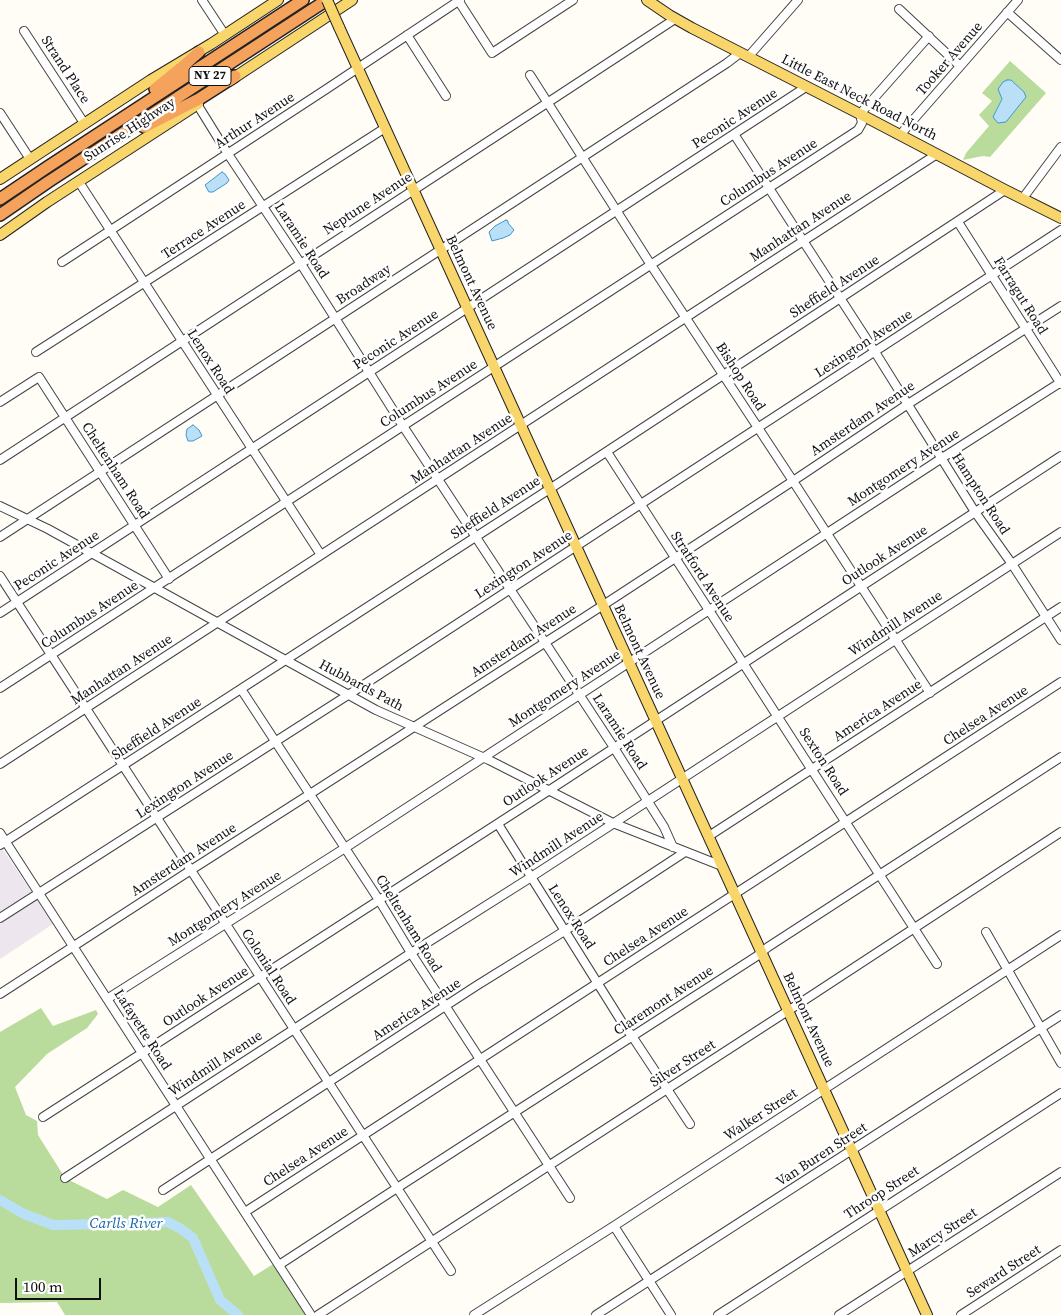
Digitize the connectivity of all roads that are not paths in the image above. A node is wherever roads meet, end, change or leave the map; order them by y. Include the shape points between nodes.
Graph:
1 (202, 0) edge
2 (278, 0) edge
3 (303, 0) edge
4 (327, 0) edge
5 (352, 0) edge
6 (459, 0) edge
7 (573, 0) edge
8 (646, 0) edge
9 (798, 0) edge
10 (1018, 0) edge
11 (899, 9) dead end
12 (1007, 12) junction
13 (675, 19) junction
14 (24, 31) dead end
15 (225, 35) junction
16 (407, 35) junction
17 (929, 36) junction
18 (199, 52) junction
19 (744, 55) junction
20 (1061, 60) edge
21 (960, 66) junction
22 (358, 68) junction
23 (530, 75) dead end
24 (235, 76) junction
25 (806, 87) junction
26 (446, 96) dead end
27 (548, 103) junction
28 (197, 104) junction
29 (0, 113) edge
30 (860, 114) junction
31 (84, 123) junction
32 (385, 128) junction
33 (105, 129) junction
34 (734, 134) junction
35 (900, 135) junction
36 (1061, 147) edge
37 (94, 152) junction
38 (228, 154) junction
39 (937, 154) junction
40 (582, 157) junction
41 (30, 159) junction
42 (0, 179) edge
43 (79, 182) junction
44 (769, 188) junction
45 (413, 190) junction
46 (1005, 190) junction
47 (1022, 198) junction
48 (0, 199) edge
49 (263, 206) junction
50 (617, 212) junction
51 (0, 215) edge
52 (1061, 218) edge
53 (958, 222) junction
54 (1061, 230) edge
55 (110, 231) junction
56 (0, 235) edge
57 (803, 241) junction
58 (440, 249) junction
59 (62, 262) dead end
60 (301, 264) junction
61 (651, 265) junction
62 (992, 275) junction
63 (144, 283) junction
64 (840, 298) junction
65 (1061, 306) edge
66 (467, 308) junction
67 (686, 317) junction
68 (336, 318) junction
69 (1026, 329) junction
70 (182, 342) junction
71 (36, 352) dead end
72 (875, 352) junction
73 (494, 367) junction
74 (370, 373) junction
75 (724, 375) junction
76 (1061, 383) edge
77 (217, 395) junction
78 (0, 402) edge
79 (908, 404) junction
80 (65, 418) junction
81 (520, 425) junction
82 (403, 426) junction
83 (758, 427) junction
84 (252, 449) junction
85 (607, 452) junction
86 (1061, 456) edge
87 (942, 458) junction
88 (0, 460) edge
89 (100, 471) junction
90 (439, 478) junction
91 (793, 481) junction
92 (550, 488) junction
93 (286, 502) junction
94 (640, 504) junction
95 (0, 506) edge
96 (976, 512) junction
97 (27, 518) junction
98 (135, 525) junction
99 (1061, 532) edge
100 (827, 534) junction
101 (476, 536) junction
102 (0, 537) edge
103 (576, 546) junction
104 (92, 553) junction
105 (321, 555) junction
106 (675, 558) junction
107 (1012, 564) junction
108 (0, 576) edge
109 (169, 579) junction
110 (861, 586) junction
111 (154, 588) junction
112 (511, 589) junction
113 (17, 602) junction
114 (603, 605) junction
115 (1061, 607) edge
116 (709, 610) junction
117 (0, 613) edge
118 (1046, 616) junction
119 (218, 622) junction
120 (895, 639) junction
121 (1061, 640) edge
122 (545, 642) junction
123 (52, 655) junction
124 (286, 660) junction
125 (629, 662) junction
126 (743, 663) junction
127 (1061, 682) edge
128 (0, 688) edge
129 (241, 689) junction
130 (930, 693) junction
131 (348, 695) junction
132 (580, 695) junction
133 (86, 708) junction
134 (778, 716) junction
135 (656, 720) junction
136 (414, 727) junction
137 (276, 742) junction
138 (614, 748) junction
139 (483, 757) junction
140 (1061, 757) edge
141 (0, 764) edge
142 (123, 765) junction
143 (812, 769) junction
144 (682, 778) junction
145 (548, 791) junction
146 (310, 794) junction
147 (648, 801) junction
148 (157, 818) junction
149 (846, 822) junction
150 (498, 824) junction
151 (613, 824) junction
152 (1061, 832) edge
153 (0, 833) edge
154 (709, 836) junction
155 (3, 843) edge
156 (673, 846) junction
157 (345, 848) junction
158 (685, 852) junction
159 (722, 866) junction
160 (191, 870) junction
161 (880, 875) junction
162 (531, 877) junction
163 (38, 894) junction
164 (735, 895) junction
165 (379, 900) junction
166 (0, 918) edge
167 (225, 924) junction
168 (914, 928) junction
169 (566, 930) junction
170 (986, 932) dead end
171 (1061, 936) edge
172 (73, 947) junction
173 (762, 952) junction
174 (411, 954) junction
175 (937, 964) dead end
176 (1008, 970) junction
177 (259, 977) junction
178 (597, 983) junction
179 (0, 994) edge
180 (107, 999) junction
181 (446, 1006) junction
182 (789, 1011) junction
183 (1061, 1015) edge
184 (1041, 1028) junction
185 (294, 1029) junction
186 (632, 1036) junction
187 (142, 1053) junction
188 (480, 1060) junction
189 (1061, 1063) edge
190 (328, 1082) junction
191 (667, 1089) junction
192 (824, 1089) junction
193 (1061, 1093) edge
194 (176, 1106) junction
195 (514, 1112) junction
196 (43, 1117) dead end
197 (690, 1124) dead end
198 (362, 1135) junction
199 (852, 1150) junction
200 (210, 1159) junction
201 (549, 1165) junction
202 (1061, 1172) edge
203 (65, 1178) dead end
204 (397, 1188) junction
205 (163, 1190) dead end
206 (570, 1198) dead end
207 (879, 1210) junction
208 (245, 1212) junction
209 (614, 1226) junction
210 (431, 1242) junction
211 (1061, 1250) edge
212 (279, 1265) junction
213 (451, 1271) dead end
214 (907, 1271) junction
215 (649, 1281) junction
216 (312, 1315) edge
217 (318, 1315) edge
218 (474, 1315) edge
219 (596, 1315) edge
220 (671, 1315) edge
221 (718, 1315) edge
222 (838, 1315) edge
223 (927, 1315) edge
224 (961, 1315) edge

1 - 15 street
2 - 15 main road
3 - 33 highway, Sunrise Highway / NY 27
4 - 22 main road, Belmont Avenue, bridge
4 - 37 highway, Sunrise Highway / NY 27
5 - 24 main road, Sunrise Highway
6 - 7 street via 492,53
6 - 16 street, Arthur Avenue
8 - 13 main road, Little East Neck Road North
9 - 19 street, Broadway
10 - 12 street, Tooker Avenue
11 - 17 street
12 - 20 street
12 - 21 street, Tooker Avenue
13 - 19 main road, Little East Neck Road North
13 - 27 street, Neptune Avenue
14 - 31 street, Strand Place
15 - 18 main road
16 - 22 street, Arthur Avenue
16 - 26 street
17 - 21 street
17 - 30 street, Columbus Avenue
18 - 31 main road
18 - 33 highway
19 - 25 main road, Little East Neck Road North
19 - 40 street, Broadway
21 - 35 street, Tooker Avenue
22 - 32 main road, Belmont Avenue
22 - 38 street, Arthur Avenue
23 - 27 street, Bishop Road
24 - 28 main road, Sunrise Highway
24 - 37 highway via 199,99
25 - 30 main road, Little East Neck Road North
25 - 34 street, Peconic Avenue
27 - 40 street, Bishop Road
27 - 45 street, Neptune Avenue
28 - 38 street, Laramie Road
28 - 43 main road, Sunrise Highway
29 - 41 street
30 - 35 main road, Little East Neck Road North
30 - 44 street, Columbus Avenue via 862,123 858,130
31 - 41 main road
32 - 45 main road, Belmont Avenue
32 - 49 street, Terrace Avenue
33 - 48 highway, Sunrise Highway / NY 27
34 - 44 street, Hampton Road
34 - 50 street, Peconic Avenue
35 - 39 main road, Little East Neck Road North
36 - 47 street
37 - 51 highway, Sunrise Highway / NY 27
38 - 49 street, Laramie Road
38 - 55 street, Arthur Avenue
39 - 46 main road, Little East Neck Road North
39 - 57 street, Manhattan Avenue
40 - 50 street, Bishop Road
40 - 58 street, Broadway
41 - 42 main road
43 - 55 street, Lenox Road
43 - 56 main road, Sunrise Highway
44 - 57 street, Hampton Road
44 - 61 street, Columbus Avenue
45 - 58 main road, Belmont Avenue
45 - 60 street, Neptune Avenue
46 - 47 main road, Little East Neck Road North
46 - 53 street, Sheffield Avenue
47 - 52 main road, Little East Neck Road North
49 - 60 street, Laramie Road
49 - 63 street, Terrace Avenue
50 - 61 street, Bishop Road
50 - 66 street, Peconic Avenue
53 - 62 street, Farragut Road
53 - 64 street, Sheffield Avenue
54 - 62 street, Lexington Avenue
55 - 59 street, Arthur Avenue
55 - 63 street, Lenox Road
57 - 64 street, Hampton Road
57 - 67 street, Manhattan Avenue
58 - 66 main road, Belmont Avenue
58 - 68 street, Broadway
60 - 68 street, Laramie Road
60 - 70 street, Neptune Avenue
61 - 67 street, Bishop Road
61 - 73 street, Columbus Avenue
62 - 69 street, Farragut Road
62 - 72 street, Lexington Avenue
63 - 70 street, Lenox Road
63 - 71 street, Terrace Avenue
64 - 72 street, Hampton Road
64 - 75 street, Sheffield Avenue
65 - 69 street, Amsterdam Avenue
66 - 73 main road, Belmont Avenue
66 - 74 street, Peconic Avenue
67 - 75 street, Bishop Road
67 - 81 street, Manhattan Avenue
68 - 74 street, Laramie Road
68 - 77 street, Broadway
69 - 76 street, Farragut Road
69 - 79 street, Amsterdam Avenue
70 - 77 street, Lenox Road
70 - 80 street, Neptune Avenue
72 - 79 street, Hampton Road
72 - 83 street, Lexington Avenue
73 - 81 main road, Belmont Avenue
73 - 82 street, Columbus Avenue
74 - 82 street, Laramie Road
74 - 84 street, Peconic Avenue
75 - 83 street, Bishop Road
75 - 85 street, Sheffield Avenue
76 - 87 street, Montgomery Avenue
77 - 84 street, Lenox Road
77 - 89 street, Broadway
78 - 80 street, Cheltenham Road via 39,377
79 - 87 street, Hampton Road
79 - 91 street, Amsterdam Avenue
80 - 88 street, Neptune Avenue
80 - 89 street, Cheltenham Road
81 - 90 street, Manhattan Avenue
81 - 92 main road, Belmont Avenue
82 - 90 street, Laramie Road
82 - 93 street, Columbus Avenue
83 - 91 street, Bishop Road
83 - 94 street, Lexington Avenue
84 - 93 street, Lenox Road
84 - 98 street, Peconic Avenue
85 - 92 street, Sheffield Avenue
85 - 94 street, Stratford Avenue
86 - 96 street, Outlook Avenue
87 - 96 street, Hampton Road
87 - 100 street, Montgomery Avenue
89 - 97 street, Broadway
89 - 98 street, Cheltenham Road
90 - 101 street, Laramie Road
90 - 105 street, Manhattan Avenue
91 - 100 street, Bishop Road
91 - 106 street, Amsterdam Avenue
92 - 101 street, Sheffield Avenue
92 - 103 main road, Belmont Avenue
93 - 105 street, Lenox Road
93 - 109 street, Columbus Avenue
94 - 103 street, Lexington Avenue
94 - 106 street, Stratford Avenue
95 - 97 street, Hubbards Path
96 - 107 street, Hampton Road
96 - 110 street, Outlook Avenue
97 - 102 street, Broadway
97 - 104 street, Hubbards Path
98 - 104 street, Peconic Avenue
98 - 109 street, Cheltenham Road
99 - 107 street, Windmill Avenue
100 - 110 street, Bishop Road
100 - 116 street, Montgomery Avenue
101 - 112 street, Laramie Road
101 - 124 street, Sheffield Avenue
103 - 112 street, Lexington Avenue
103 - 114 main road, Belmont Avenue
104 - 111 street, Hubbards Path
104 - 113 street, Peconic Avenue
105 - 119 street, Manhattan Avenue
106 - 114 street, Amsterdam Avenue
106 - 116 street, Stratford Avenue
107 - 118 street, Hampton Road
107 - 120 street, Windmill Avenue
108 - 113 street, Colonial Road
109 - 111 street, Columbus Avenue
110 - 120 street, Bishop Road
110 - 126 street, Outlook Avenue
111 - 119 street, Hubbards Path
111 - 123 street, Columbus Avenue
112 - 122 street, Laramie Road
112 - 131 street, Lexington Avenue
113 - 117 street, Peconic Avenue
113 - 123 street, Colonial Road
114 - 122 street, Amsterdam Avenue
114 - 125 main road, Belmont Avenue
115 - 118 street, America Avenue
116 - 125 street, Montgomery Avenue
116 - 126 street, Stratford Avenue
118 - 121 street, Hampton Road
118 - 130 street, America Avenue
119 - 124 street, Hubbards Path
119 - 133 street, Manhattan Avenue
120 - 130 street, Bishop Road
120 - 134 street, Windmill Avenue
122 - 132 street, Laramie Road
122 - 136 street, Amsterdam Avenue
123 - 128 street, Columbus Avenue
123 - 133 street, Colonial Road
124 - 129 street, Sheffield Avenue
124 - 131 street, Hubbards Path
125 - 132 street, Montgomery Avenue
125 - 135 main road, Belmont Avenue
126 - 134 street, Stratford Avenue
126 - 135 street, Outlook Avenue
127 - 149 street, Chelsea Avenue
129 - 137 street, Cheltenham Road
129 - 142 street, Sheffield Avenue
130 - 143 street, America Avenue
131 - 136 street, Hubbards Path
131 - 137 street, Lexington Avenue
132 - 138 street, Laramie Road
132 - 139 street, Montgomery Avenue
133 - 141 street, Manhattan Avenue
133 - 142 street, Colonial Road
134 - 143 street, Sexton Road
134 - 144 street, Windmill Avenue
135 - 138 street, Outlook Avenue
135 - 144 main road, Belmont Avenue
136 - 139 street, Hubbards Path
136 - 146 street, Amsterdam Avenue
137 - 146 street, Cheltenham Road
137 - 148 street, Lexington Avenue
138 - 145 street, Outlook Avenue
138 - 147 street, Laramie Road
139 - 145 street, Hubbards Path
139 - 157 street, Montgomery Avenue
140 - 161 street, Claremont Avenue
142 - 148 street, Colonial Road
142 - 155 street, Sheffield Avenue
143 - 149 street, Sexton Road
143 - 154 street, America Avenue
144 - 147 street, Windmill Avenue
144 - 154 main road, Belmont Avenue
145 - 150 street, Outlook Avenue
145 - 151 street, Hubbards Path
146 - 157 street, Cheltenham Road
146 - 160 street, Amsterdam Avenue
147 - 151 street, Windmill Avenue
147 - 156 street, Laramie Road
148 - 160 street, Colonial Road
148 - 163 street, Lexington Avenue
149 - 161 street
149 - 164 street, Chelsea Avenue
150 - 162 street, Lenox Road
150 - 165 street, Outlook Avenue
151 - 156 street, Hubbards Path
151 - 162 street, Windmill Avenue
152 - 168 street, Silver Street
153 - 155 street, Lafayette Road
154 - 159 main road, Belmont Avenue
155 - 163 street, Lafayette Road
156 - 158 street, Hubbards Path
157 - 165 street, Cheltenham Road
157 - 167 street, Montgomery Avenue
158 - 159 street, Hubbards Path
158 - 169 street, America Avenue
159 - 164 main road, Belmont Avenue
160 - 167 street, Colonial Road
160 - 172 street, Amsterdam Avenue
161 - 168 street
161 - 173 street, Claremont Avenue
162 - 169 street, Lenox Road
162 - 174 street, Windmill Avenue
163 - 166 street, Lexington Avenue
163 - 172 street, Lafayette Road
164 - 173 main road, Belmont Avenue
164 - 178 street, Chelsea Avenue
165 - 174 street, Cheltenham Road
165 - 177 street, Outlook Avenue
167 - 177 street, Colonial Road
167 - 180 street, Montgomery Avenue
168 - 175 street
168 - 182 street, Silver Street
169 - 178 street, Lenox Road
169 - 181 street, America Avenue
170 - 176 street
171 - 176 street, Walker Street
172 - 179 street, Amsterdam Avenue
172 - 180 street, Lafayette Road
173 - 182 main road, Belmont Avenue
173 - 186 street, Claremont Avenue
174 - 181 street, Cheltenham Road
174 - 185 street, Windmill Avenue
176 - 184 street
176 - 192 street, Walker Street
177 - 185 street, Colonial Road
177 - 187 street, Outlook Avenue
178 - 186 street, Lenox Road
178 - 188 street, Chelsea Avenue
180 - 187 street, Lafayette Road
181 - 188 street, Cheltenham Road
181 - 190 street, America Avenue
182 - 191 street, Silver Street
182 - 192 main road, Belmont Avenue
183 - 184 street, Van Buren Street
184 - 189 street
184 - 199 street, Van Buren Street
185 - 190 street, Colonial Road
185 - 194 street, Windmill Avenue
186 - 191 street, Lenox Road
186 - 195 street, Claremont Avenue
187 - 194 street, Lafayette Road
187 - 196 street, Outlook Avenue
188 - 195 street, Cheltenham Road
188 - 198 street, Chelsea Avenue
190 - 198 street, Colonial Road
190 - 200 street, America Avenue
191 - 197 street, Lenox Road
191 - 201 street, Silver Street
192 - 199 main road, Belmont Avenue
192 - 209 street, Walker Street
193 - 207 street, Throop Street
194 - 200 street, Lafayette Road
194 - 203 street, Windmill Avenue
195 - 201 street, Cheltenham Road
195 - 204 street, Claremont Avenue
198 - 204 street, Colonial Road
198 - 208 street, Chelsea Avenue
199 - 207 main road, Belmont Avenue
199 - 215 street, Van Buren Street
200 - 205 street, America Avenue
200 - 208 street, Lafayette Road
201 - 206 street, Cheltenham Road
201 - 210 street, Silver Street
202 - 214 street, Marcy Street
204 - 210 street, Colonial Road
204 - 212 street, Claremont Avenue
207 - 214 main road, Belmont Avenue
207 - 221 street, Throop Street
208 - 212 street, Lafayette Road
209 - 215 street
209 - 218 street, Walker Street
210 - 213 street, Colonial Road
210 - 217 street, Silver Street
211 - 224 street, Seward Street
212 - 216 street, Lafayette Road
214 - 222 street, Marcy Street
214 - 223 main road, Belmont Avenue
215 - 219 street, Van Buren Street
215 - 220 street

